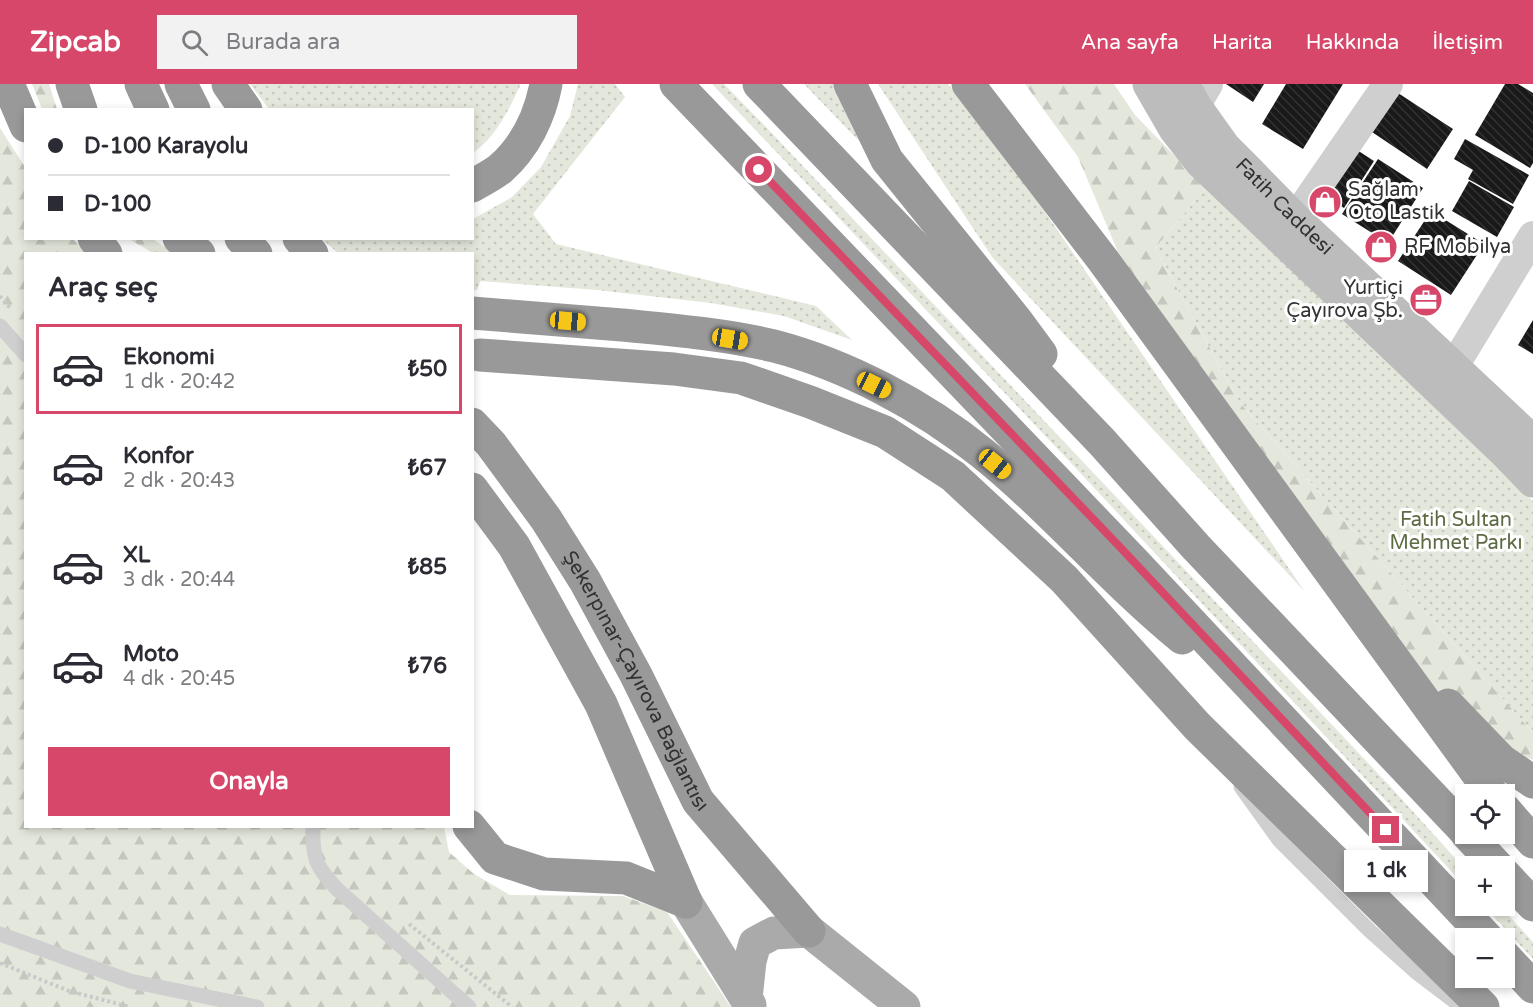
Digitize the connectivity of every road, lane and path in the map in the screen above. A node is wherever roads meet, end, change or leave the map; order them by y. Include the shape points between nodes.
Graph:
1 (8, 84) edge
2 (72, 84) edge
3 (141, 84) edge
4 (181, 84) edge
5 (228, 84) edge
6 (546, 84) edge
7 (676, 84) edge
8 (850, 84) edge
9 (968, 84) edge
10 (993, 84) edge
11 (1140, 84) edge
12 (1149, 84) edge
13 (1388, 84) edge
14 (762, 88) edge
15 (1191, 101) edge
16 (80, 108) edge
17 (152, 108) edge
18 (193, 108) edge
19 (245, 108) edge
20 (24, 121) edge
21 (474, 185) edge
22 (1295, 219) junction
23 (1533, 236) edge
24 (182, 240) edge
25 (243, 240) edge
26 (301, 240) edge
27 (196, 252) edge
28 (254, 252) edge
29 (310, 252) edge
30 (1103, 260) junction
31 (474, 313) edge
32 (0, 326) edge
33 (24, 354) edge
34 (480, 354) dead end
35 (1421, 354) junction
36 (1455, 366) junction
37 (1469, 404) junction
38 (474, 426) edge
39 (1101, 442) junction
40 (1533, 442) edge
41 (1533, 481) edge
42 (474, 492) edge
43 (1358, 612) junction
44 (1260, 697) junction
45 (1197, 726) junction
46 (1533, 783) edge
47 (1485, 784) edge
48 (1455, 821) edge
49 (1515, 822) edge
50 (313, 828) edge
51 (471, 828) edge
52 (1533, 842) edge
53 (1476, 844) edge
54 (1488, 856) edge
55 (1515, 886) edge
56 (686, 902) junction
57 (1533, 905) edge
58 (403, 919) dead end
59 (1478, 928) edge
60 (809, 931) junction
61 (0, 934) edge
62 (0, 963) edge
63 (1515, 968) edge
64 (1533, 987) edge
65 (748, 1003) edge
66 (130, 1007) edge
67 (257, 1007) edge
68 (469, 1007) edge
69 (512, 1007) edge
70 (904, 1007) edge
71 (1462, 1007) edge
72 (1483, 1007) edge

1 - 20 highway
2 - 16 highway
3 - 17 highway
4 - 18 highway
5 - 19 highway
6 - 21 highway via 542,104 525,142 500,169
7 - 44 highway
8 - 39 highway via 887,160 1016,320
9 - 30 highway
10 - 30 highway
11 - 15 lane
12 - 15 street
13 - 22 street
14 - 39 highway
15 - 22 street, Fatih Caddesi via 1225,148
15 - 35 street via 1190,150
22 - 35 street, Fatih Caddesi
23 - 36 street
24 - 27 highway
25 - 28 highway
26 - 29 highway
30 - 43 highway
31 - 44 highway via 687,331 774,346 841,368 906,401 979,451 1027,492 1145,608
32 - 33 lane
34 - 45 highway via 741,378 885,432 953,476 1064,579
35 - 36 street, Fatih Caddesi
35 - 37 street
36 - 37 street, Fatih Caddesi
37 - 40 street, Fatih Caddesi
37 - 41 street
38 - 60 highway, Şekerpınar-Çayırova Bağlantısı via 492,444 546,519 585,581 698,801
39 - 48 highway
42 - 56 highway via 514,546 602,704
43 - 46 highway via 1501,760
43 - 47 highway
44 - 59 highway
45 - 71 lane via 1279,840 1385,945
45 - 72 highway
49 - 52 highway
50 - 68 lane via 313,848 320,872
51 - 56 highway via 495,858 544,874 626,878
53 - 54 highway
55 - 57 highway
56 - 65 main road
58 - 69 path
60 - 65 main road via 774,933 755,943
60 - 70 main road
61 - 67 lane via 130,981
62 - 66 path via 69,990
63 - 64 highway

